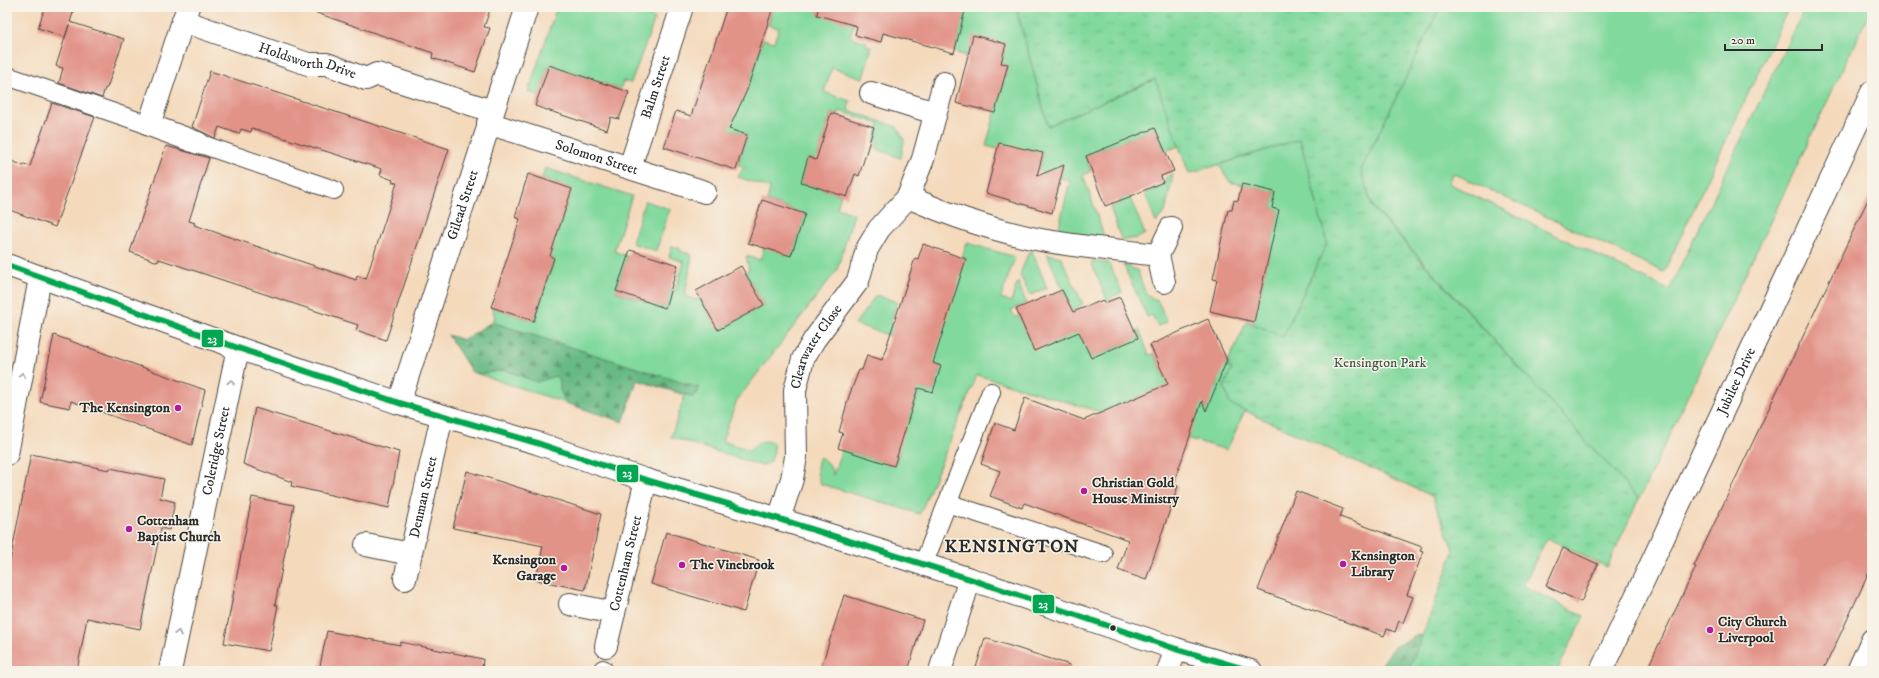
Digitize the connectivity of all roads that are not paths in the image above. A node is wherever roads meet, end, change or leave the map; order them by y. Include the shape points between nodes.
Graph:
1 (526, 7) edge
2 (682, 7) edge
3 (186, 14) edge
4 (7, 76) edge
5 (944, 83) dead end
6 (1872, 92) edge
7 (872, 93) dead end
8 (935, 113) junction
9 (490, 117) junction
10 (1865, 123) edge
11 (149, 125) junction
12 (198, 143) joint
13 (630, 167) junction
14 (334, 190) dead end
15 (705, 192) dead end
16 (908, 197) junction
17 (1171, 228) dead end
18 (1158, 255) junction
19 (7, 265) edge
20 (40, 278) junction
21 (1164, 282) dead end
22 (238, 348) junction
23 (991, 392) dead end
24 (399, 403) junction
25 (442, 416) junction
26 (7, 454) edge
27 (646, 480) junction
28 (947, 503) junction
29 (779, 519) junction
30 (366, 545) dead end
31 (410, 554) junction
32 (1103, 554) dead end
33 (923, 565) junction
34 (405, 579) dead end
35 (970, 579) junction
36 (570, 604) dead end
37 (614, 613) junction
38 (1872, 640) edge
39 (606, 646) dead end
40 (1176, 649) junction
41 (170, 671) edge
42 (940, 671) edge
43 (1168, 671) edge
44 (1251, 671) edge
45 (1601, 671) edge
46 (1858, 671) edge

1 - 9 street, Gilead Street
2 - 13 street, Balm Street
3 - 9 street, Holdsworth Drive via 308,64 327,64 366,78 377,74
3 - 11 street
4 - 11 lane
5 - 8 street, Clearwater Close
6 - 10 street, Jubilee Drive
7 - 8 street
8 - 16 street, Clearwater Close via 923,159
9 - 13 street, Solomon Street
9 - 24 street, Gilead Street
10 - 45 street, Jubilee Drive
11 - 12 street
12 - 14 lane
13 - 15 street, Solomon Street
16 - 18 street via 947,214 1035,239
16 - 29 street, Clearwater Close via 879,229 867,249 858,281 803,359 795,390 796,457
17 - 18 street
18 - 21 street
19 - 20 street
20 - 22 street
26 -> 20 street
22 - 24 street
41 -> 22 street, Coleridge Street
23 - 28 lane
24 - 25 street
25 - 27 street via 537,443
25 - 31 street, Denman Street
27 - 29 street
27 - 37 street, Cottenham Street
28 - 32 lane
28 - 33 lane
29 - 33 street
30 - 31 street
31 - 34 street, Denman Street
33 - 35 street
35 - 40 street
35 - 42 street
36 - 37 street
37 - 39 street, Cottenham Street
38 - 46 street
40 - 43 street
40 - 44 street

